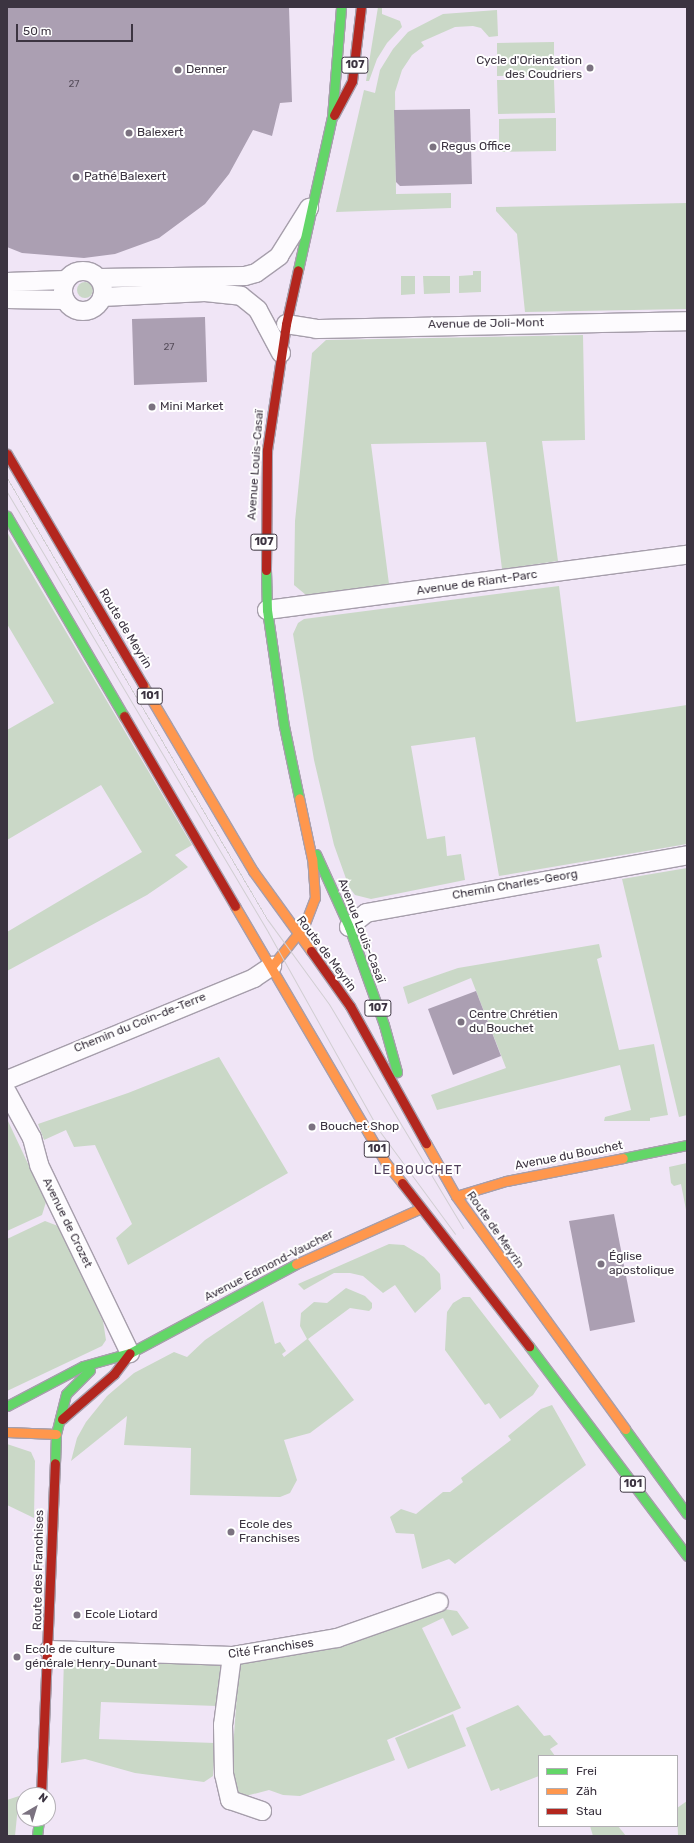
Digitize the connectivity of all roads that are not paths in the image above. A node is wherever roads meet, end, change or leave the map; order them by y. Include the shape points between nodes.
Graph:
1 (341, 7) edge
2 (361, 7) edge
3 (332, 118) junction
4 (311, 204) junction
5 (99, 278) junction
6 (66, 280) junction
7 (7, 282) edge
8 (102, 297) junction
9 (7, 300) edge
10 (64, 300) junction
11 (687, 320) edge
12 (286, 324) junction
13 (281, 353) junction
14 (7, 454) edge
15 (7, 516) edge
16 (687, 555) edge
17 (267, 610) junction
18 (309, 840) junction
19 (687, 855) edge
20 (349, 927) junction
21 (296, 939) junction
22 (272, 966) junction
23 (7, 1080) edge
24 (7, 1092) edge
25 (406, 1102) junction
26 (687, 1145) edge
27 (456, 1196) junction
28 (445, 1199) dead end
29 (432, 1204) dead end
30 (421, 1208) junction
31 (130, 1353) junction
32 (102, 1360) junction
33 (31, 1395) junction
34 (41, 1401) dead end
35 (7, 1406) edge
36 (52, 1410) dead end
37 (62, 1419) junction
38 (7, 1432) edge
39 (56, 1434) junction
40 (687, 1514) edge
41 (687, 1556) edge
42 (440, 1602) dead end
43 (49, 1650) junction
44 (232, 1656) junction
45 (41, 1787) edge
46 (262, 1811) dead end

1 - 3 main road, Avenue Louis-Casaï / 107
2 - 3 main road, Avenue Louis-Casaï / 107 via 352,81
3 - 4 main road, Avenue Louis-Casaï / 107
4 - 5 street via 279,256 256,273 245,276
4 - 12 main road, Avenue Louis-Casaï / 107
5 - 6 street via 90,272 79,271
5 - 8 street
6 - 7 street
6 - 10 street via 62,290
8 - 10 street via 98,305 86,311 75,310
8 - 13 street via 205,292 241,296 258,310
9 - 10 street
11 - 12 street, Avenue de Joli-Mont via 316,329
12 - 13 main road, Avenue Louis-Casaï / 107
13 - 17 main road, Avenue Louis-Casaï / 107 via 266,473
14 - 21 main road, Route de Meyrin / 101 via 253,871
15 - 22 main road, 101
16 - 17 street, Avenue de Riant-Parc
17 - 18 main road, Avenue Louis-Casaï / 107 via 282,718
18 - 20 main road, Avenue Louis-Casaï / 107
18 - 21 main road, Avenue Louis-Casaï / 107 via 315,898 310,916
19 - 20 street, Chemin Charles-Georg via 366,913
20 - 25 main road, Avenue Louis-Casaï / 107 via 384,1025
21 - 22 main road, Avenue Louis-Casaï
21 - 25 main road, Route de Meyrin / 101 via 340,992
22 - 23 street, Chemin du Coin-de-Terre via 254,978
22 - 30 main road, 101 via 374,1144
24 - 31 street, Avenue de Crozet via 32,1138 39,1165
25 - 27 main road, Route de Meyrin / 101
26 - 27 main road, Avenue du Bouchet via 506,1181
27 - 28 main road, Avenue du Bouchet
27 - 40 main road, Route de Meyrin / 101
29 - 30 main road, Avenue Edmond-Vaucher
30 - 31 main road, Avenue Edmond-Vaucher via 304,1260
30 - 41 main road, 101
31 - 32 main road, Route des Franchises
31 - 37 main road, Route des Franchises via 114,1374
32 - 33 main road via 83,1366
32 - 37 main road, Route des Franchises via 66,1394
33 - 34 main road
33 - 35 main road
36 - 37 main road
37 - 39 main road, Route des Franchises
38 - 39 main road
39 - 43 main road, Route des Franchises
42 - 44 street, Cité Franchises via 337,1638
43 - 44 street, Cité Franchises
43 - 45 main road, Route des Franchises
44 - 46 street via 223,1725 224,1774 230,1800

